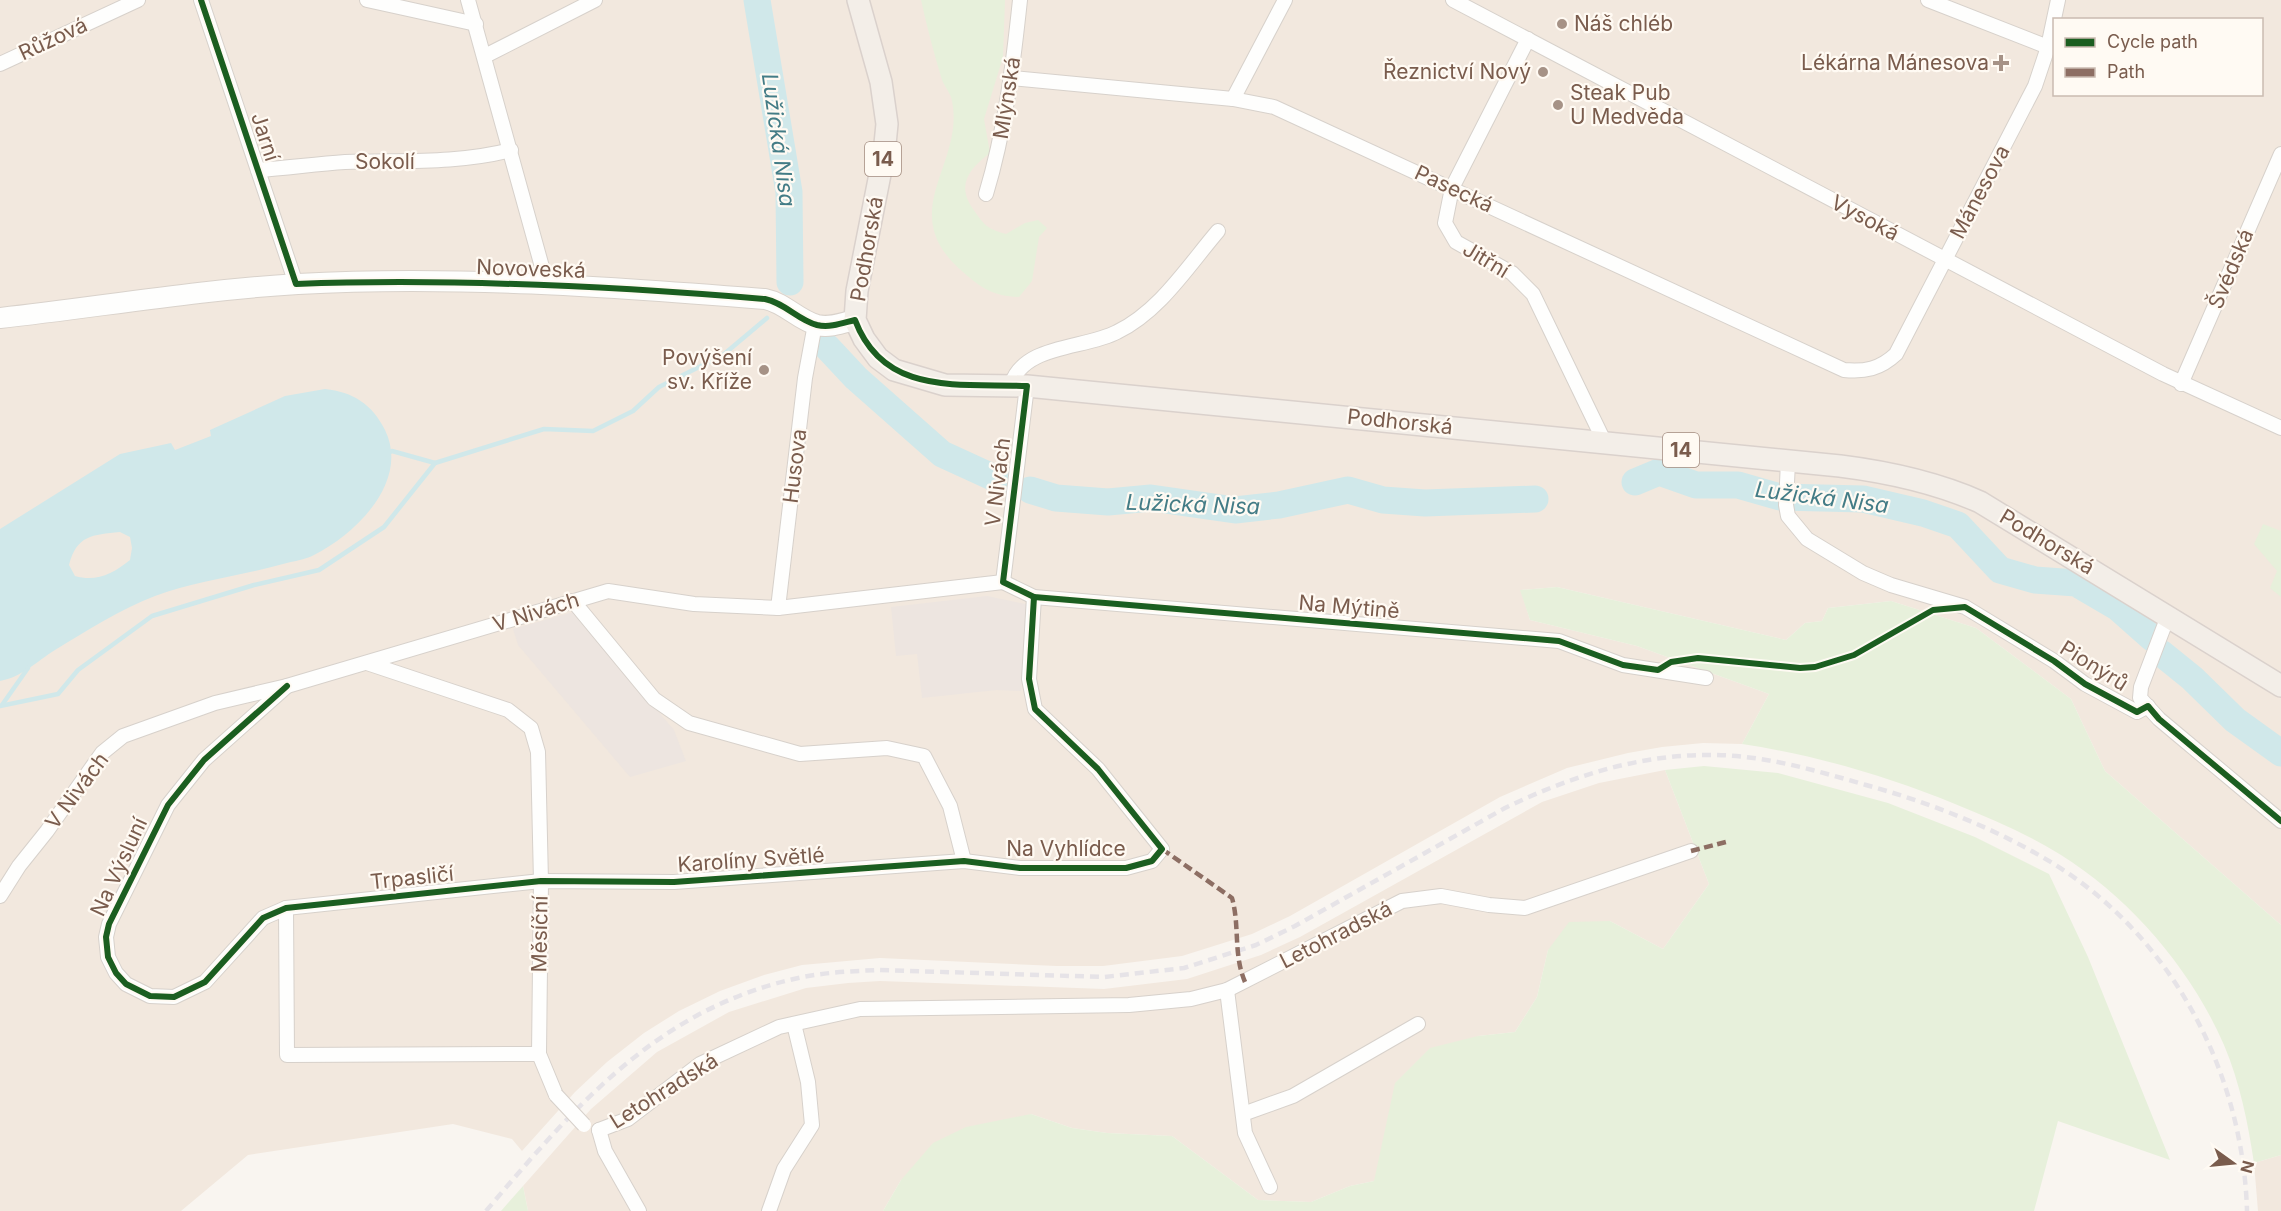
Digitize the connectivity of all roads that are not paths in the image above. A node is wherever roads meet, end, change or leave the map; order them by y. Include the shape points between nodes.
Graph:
1 (138, 0) edge
2 (201, 0) edge
3 (367, 0) edge
4 (468, 0) edge
5 (595, 0) edge
6 (858, 0) edge
7 (1020, 0) edge
8 (1285, 0) edge
9 (1453, 0) edge
10 (1928, 0) edge
11 (2058, 0) edge
12 (2054, 18) edge
13 (476, 24) junction
14 (2053, 24) edge
15 (1528, 39) junction
16 (2048, 47) junction
17 (485, 56) junction
18 (0, 64) edge
19 (1012, 78) junction
20 (1233, 99) junction
21 (511, 150) junction
22 (2281, 154) edge
23 (258, 170) junction
24 (1452, 188) junction
25 (986, 194) dead end
26 (1218, 231) dead end
27 (1944, 260) junction
28 (296, 284) junction
29 (547, 285) junction
30 (0, 318) edge
31 (855, 320) junction
32 (815, 324) junction
33 (1875, 369) joint
34 (2181, 384) junction
35 (1018, 386) junction
36 (2281, 429) edge
37 (1605, 442) junction
38 (1788, 471) junction
39 (1003, 582) junction
40 (1034, 597) junction
41 (573, 601) junction
42 (778, 608) junction
43 (2168, 616) junction
44 (368, 663) junction
45 (1706, 678) dead end
46 (287, 686) junction
47 (2281, 686) edge
48 (2148, 706) junction
49 (2281, 821) edge
50 (1691, 852) dead end
51 (964, 861) junction
52 (541, 881) junction
53 (0, 896) edge
54 (286, 908) junction
55 (1227, 990) junction
56 (794, 1023) junction
57 (1418, 1024) dead end
58 (539, 1054) junction
59 (1243, 1114) junction
60 (599, 1130) junction
61 (1270, 1187) dead end
62 (639, 1211) edge
63 (769, 1211) edge

1 - 18 street, Růžová
2 - 23 street, Jarní
3 - 13 street
4 - 13 street
5 - 17 street
6 - 31 main road, Podhorská / 14 via 887,124
7 - 19 street, Mlýnská
8 - 20 street
9 - 15 street, Vysoká
10 - 16 street
11 - 12 street, Mánesova
13 - 17 street
14 - 16 street, Mánesova
15 - 24 street, Jitřní
15 - 27 street, Vysoká
16 - 27 street, Mánesova via 2030,96
17 - 21 street
19 - 20 street, Pasecká
19 - 25 street, Mlýnská
20 - 24 street, Pasecká via 1274,107
21 - 23 street, Sokolí via 434,162 345,162
21 - 29 street
22 - 34 street, Švédská
23 - 28 street, Jarní
24 - 33 street, Pasecká via 1834,365 1858,372
24 - 37 street, Jitřní via 1445,223 1456,242 1512,273 1533,294
26 - 35 street via 1162,299 1118,332 1055,350 1016,370
27 - 33 street, Mánesova via 1896,354
27 - 34 street, Vysoká
28 - 29 street, Novoveská via 391,281
28 - 30 street, Novoveská
29 - 32 street, Novoveská via 765,299
31 - 32 street via 830,326
31 - 35 main road, Podhorská / 14 via 871,348 894,370 945,385
32 - 42 street, Husova
34 - 36 street, Vysoká
35 - 37 main road, Podhorská / 14
35 - 39 street, V Nivách
37 - 38 main road, Podhorská / 14
38 - 43 main road, Podhorská / 14 via 1851,467 1954,491 2052,544
38 - 48 street, Pionýrů via 1786,505 1793,524 1807,539 1863,573 1965,607 2085,684 2137,712
39 - 40 street, Na Mýtině
39 - 42 street, V Nivách
40 - 45 street, Na Mýtině via 1559,641 1623,665
40 - 51 street, Na Vyhlídce via 1029,679 1035,710 1098,769 1162,849 1152,861 1126,868 1020,868
41 - 42 street, V Nivách via 608,591 694,604
41 - 44 street, V Nivách
41 - 51 street via 654,699 689,723 800,754 887,748 924,756 950,806
43 - 47 main road, Podhorská / 14
43 - 48 street, Pionýrů via 2141,687 2140,698
44 - 46 street, V Nivách
44 - 52 street, Měsíční via 508,710 531,728 538,752
46 - 53 street, V Nivách via 215,703 123,736 102,753
46 - 54 street, Na Výsluní via 204,760 168,805 109,924 108,957 126,984 150,996 174,997 205,982 263,918
48 - 49 street, Pionýrů
50 - 55 street, Letohradská via 1525,908 1441,896 1402,901
51 - 52 street, Karolíny Světlé via 674,882
52 - 54 street, Trpasličí
52 - 58 street, Měsíční
54 - 58 street via 287,1055
55 - 56 street, Letohradská via 1191,999 1129,1005 860,1009
55 - 59 street
56 - 60 street, Letohradská via 700,1064 628,1119
56 - 63 street via 808,1082 812,1125 784,1169
57 - 59 street via 1293,1096
58 - 60 street, Měsíční, bridge via 556,1095 584,1125
59 - 61 street via 1245,1133
60 - 62 street via 605,1151

